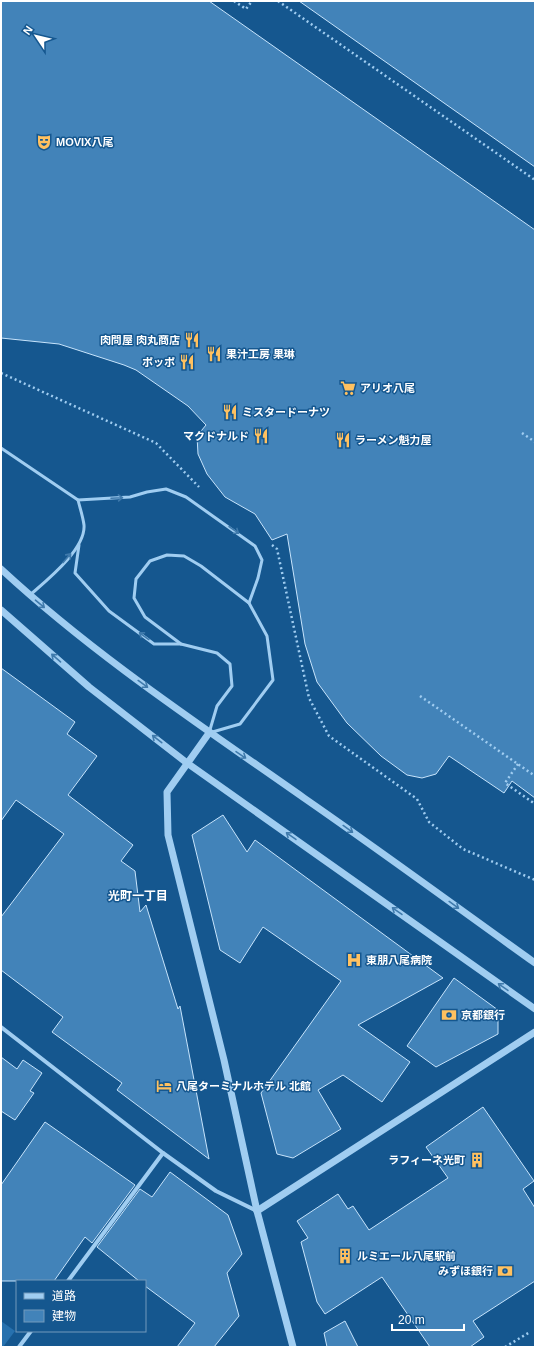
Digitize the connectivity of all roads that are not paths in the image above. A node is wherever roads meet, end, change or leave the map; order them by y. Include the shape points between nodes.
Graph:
1 (1, 448) edge
2 (78, 500) junction
3 (79, 545) junction
4 (1, 568) edge
5 (30, 595) junction
6 (249, 603) junction
7 (1, 610) edge
8 (181, 644) junction
9 (209, 733) junction
10 (188, 763) junction
11 (535, 963) edge
12 (535, 1009) edge
13 (1, 1027) edge
14 (535, 1032) edge
15 (163, 1153) junction
16 (257, 1211) junction
17 (69, 1280) edge
18 (30, 1332) edge
19 (19, 1347) edge
20 (293, 1347) edge

1 - 2 lane
2 - 3 lane via 84,526
2 -> 6 lane via 130,498 166,489 186,497 256,546 262,560
5 -> 3 lane
8 -> 3 lane via 154,644 109,611 75,573
4 - 5 street
5 -> 9 street via 83,640
6 - 8 lane via 184,556 167,555 150,561 136,579 134,598 145,616
6 - 9 lane via 267,636 273,680 240,724
10 -> 7 street via 89,686
8 - 9 lane via 217,653 230,664 232,686 217,706
9 - 10 street
9 -> 11 street
12 -> 10 street
10 - 16 street via 167,792 168,835 224,1060
13 - 15 street
14 - 16 street
15 - 16 street via 216,1192
15 - 17 street
16 - 20 street
18 - 19 street

